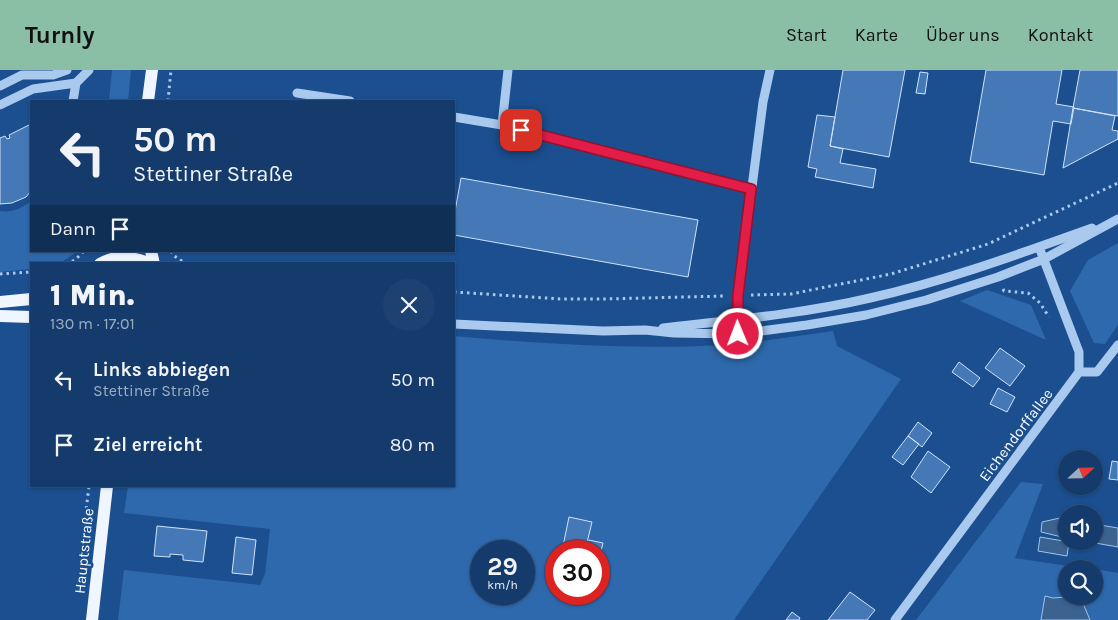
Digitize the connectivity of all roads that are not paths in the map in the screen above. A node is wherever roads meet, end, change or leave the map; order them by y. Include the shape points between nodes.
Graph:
1 (67, 70) edge
2 (89, 70) edge
3 (152, 70) edge
4 (508, 70) edge
5 (770, 70) edge
6 (76, 83) junction
7 (0, 86) edge
8 (297, 93) dead end
9 (73, 100) edge
10 (148, 100) edge
11 (343, 100) edge
12 (0, 105) edge
13 (455, 117) edge
14 (502, 125) junction
15 (751, 189) junction
16 (1118, 219) edge
17 (1039, 247) junction
18 (117, 254) edge
19 (1044, 259) junction
20 (103, 262) edge
21 (147, 262) edge
22 (30, 298) edge
23 (0, 302) edge
24 (0, 316) edge
25 (30, 317) edge
26 (738, 319) junction
27 (455, 324) edge
28 (645, 330) junction
29 (738, 334) junction
30 (1118, 345) edge
31 (1079, 372) junction
32 (107, 487) edge
33 (92, 620) edge
34 (895, 620) edge

1 - 7 street via 53,75 22,75
2 - 6 street
3 - 10 main road
4 - 14 street
5 - 15 street
6 - 9 street
6 - 12 street via 33,89
8 - 11 street
13 - 14 street
14 - 15 street
15 - 26 street
16 - 17 street
16 - 19 street
17 - 19 street
17 - 26 street via 952,276 869,298
18 - 20 main road
18 - 21 main road
19 - 29 street via 926,300 866,315
19 - 31 street via 1079,352
22 - 23 main road
24 - 25 main road
26 - 28 street
26 - 29 street
27 - 28 street
28 - 29 street
30 - 31 street via 1097,372
31 - 34 street, Eichendorffallee
32 - 33 main road, Hauptstraße

